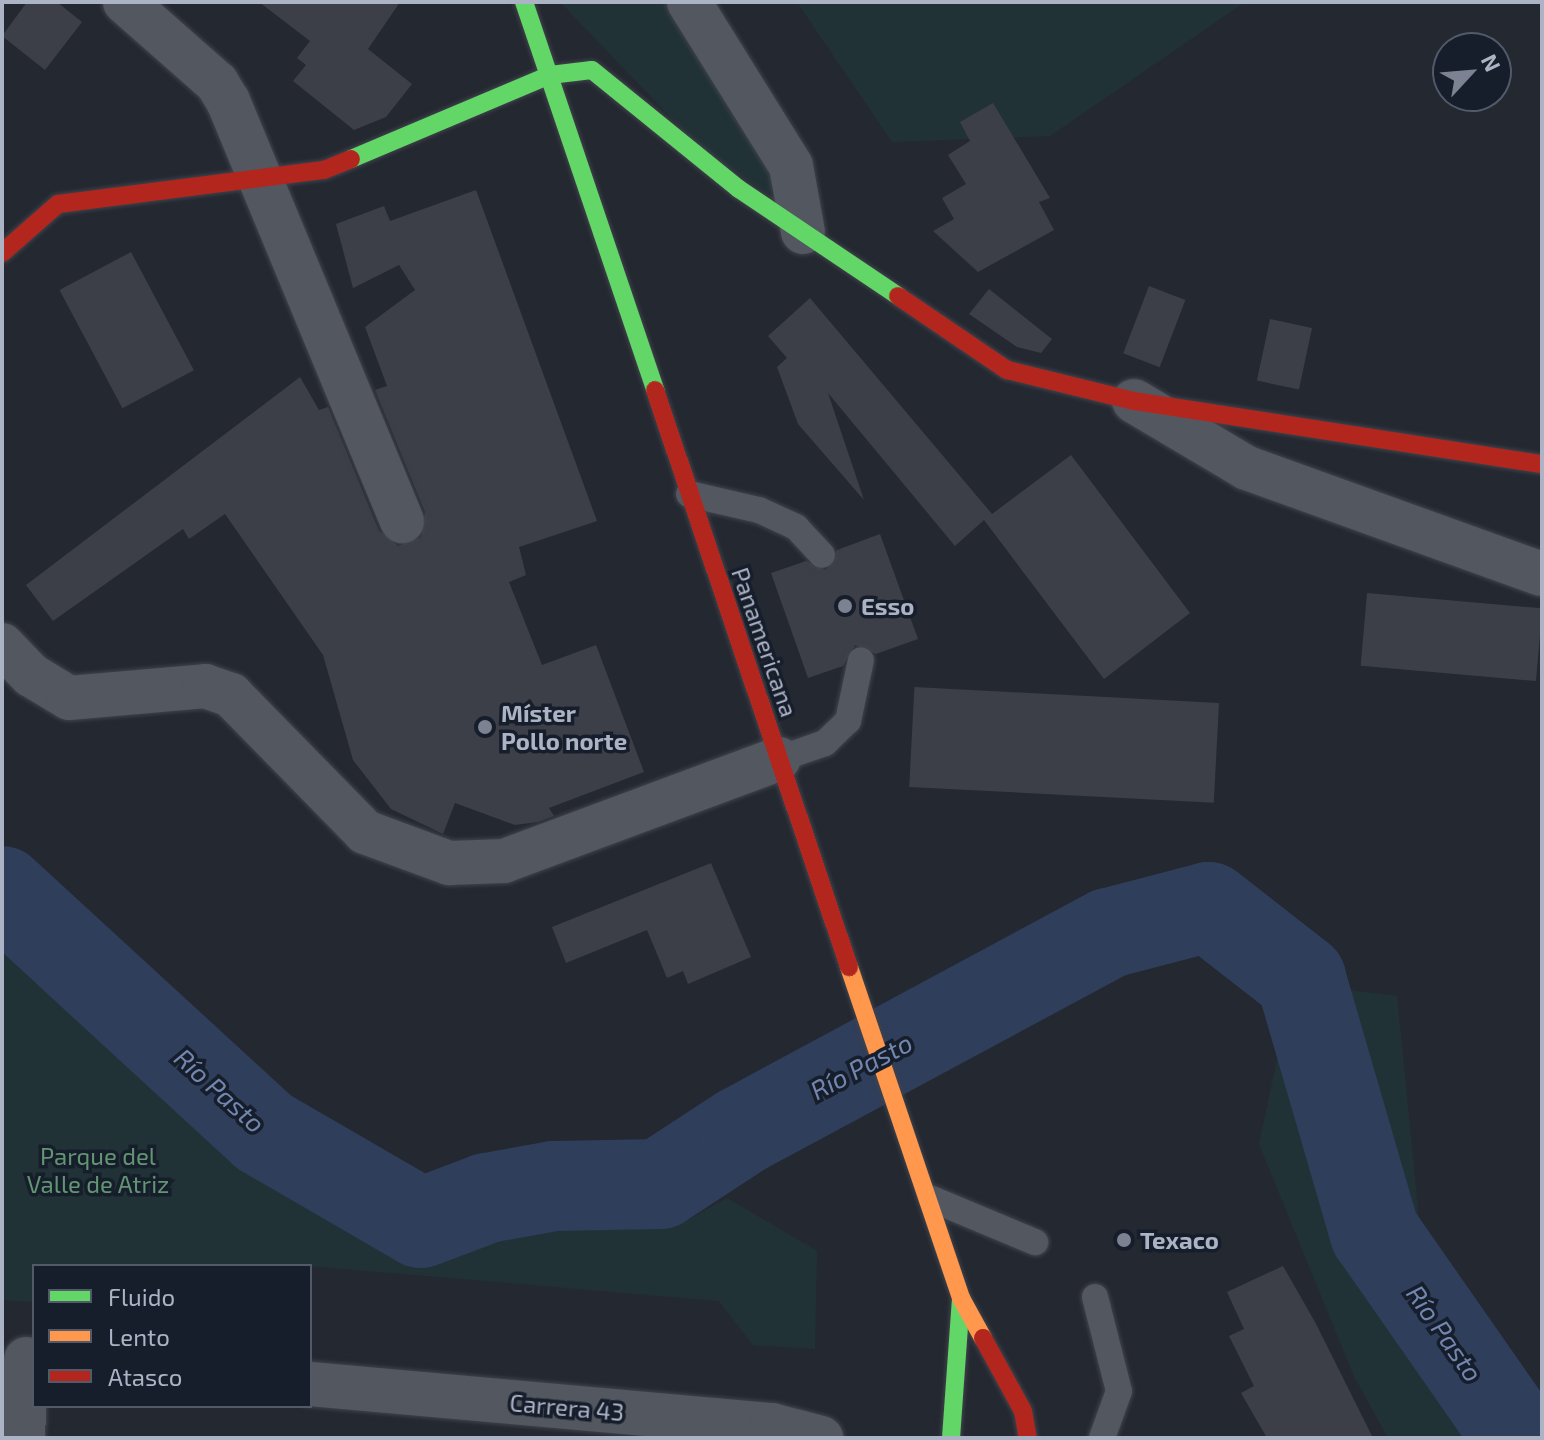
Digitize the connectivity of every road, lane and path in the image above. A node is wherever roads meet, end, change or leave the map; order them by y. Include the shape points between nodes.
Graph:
1 (125, 2) edge
2 (524, 2) edge
3 (689, 2) edge
4 (550, 75) junction
5 (259, 183) junction
6 (803, 232) junction
7 (2, 253) edge
8 (1134, 401) junction
9 (1542, 464) edge
10 (689, 494) junction
11 (402, 521) dead end
12 (822, 555) dead end
13 (1542, 574) edge
14 (2, 645) edge
15 (861, 660) dead end
16 (779, 759) junction
17 (932, 1199) junction
18 (1035, 1242) dead end
19 (1095, 1297) dead end
20 (961, 1298) junction
21 (21, 1359) edge
22 (312, 1384) edge
23 (1107, 1434) edge
24 (23, 1438) edge
25 (821, 1438) edge
26 (951, 1438) edge
27 (1028, 1438) edge

1 - 5 street via 217,83
2 - 4 main road, Panamericana
3 - 6 street via 791,166
4 - 5 main road via 324,170
4 - 6 main road via 592,70 608,77 739,189
4 - 10 main road, Panamericana
5 - 7 main road via 58,204
5 - 11 street
6 - 8 main road via 1007,370
8 - 9 main road
8 - 13 street via 1247,468
10 - 12 lane via 759,510 796,527
10 - 16 main road, Panamericana
14 - 16 street via 31,675 69,698 205,686 231,695 365,832 449,863 504,861
15 - 16 lane via 848,721 825,743
16 - 17 main road, Panamericana
17 - 18 lane
17 - 20 main road, Panamericana
19 - 23 lane via 1119,1391
20 - 26 main road, Panamericana
20 - 27 main road, Panamericana via 1023,1411
21 - 24 street
22 - 25 street, Carrera 43 via 772,1425

